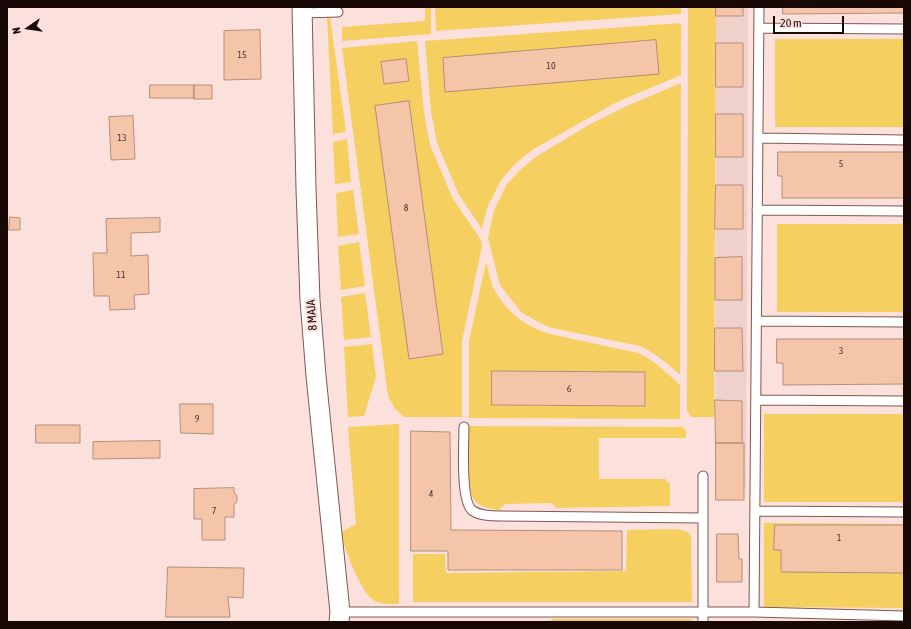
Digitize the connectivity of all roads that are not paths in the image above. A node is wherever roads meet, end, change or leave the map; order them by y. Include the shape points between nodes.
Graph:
1 (759, 7) edge
2 (302, 10) edge
3 (338, 12) dead end
4 (759, 28) junction
5 (904, 29) edge
6 (758, 138) junction
7 (904, 140) edge
8 (757, 210) junction
9 (904, 211) edge
10 (757, 321) junction
11 (904, 322) edge
12 (756, 400) junction
13 (904, 401) edge
14 (464, 427) dead end
15 (703, 476) dead end
16 (755, 510) junction
17 (904, 512) edge
18 (702, 518) junction
19 (703, 612) junction
20 (754, 612) junction
21 (904, 616) edge
22 (340, 617) edge
23 (704, 622) edge

1 - 4 lane
2 - 3 lane
2 - 22 street, 8 MAJA via 310,300
4 - 5 lane
4 - 6 lane
6 - 7 lane
6 - 8 lane
8 - 9 lane
8 - 10 lane
10 - 11 lane
10 - 12 lane
12 - 13 lane
12 - 16 lane
14 - 18 lane via 465,493 470,509 481,515
15 - 18 lane
16 - 17 lane
16 - 20 lane
18 - 19 lane
19 - 20 lane
19 - 22 lane
19 - 23 lane
20 - 21 lane

